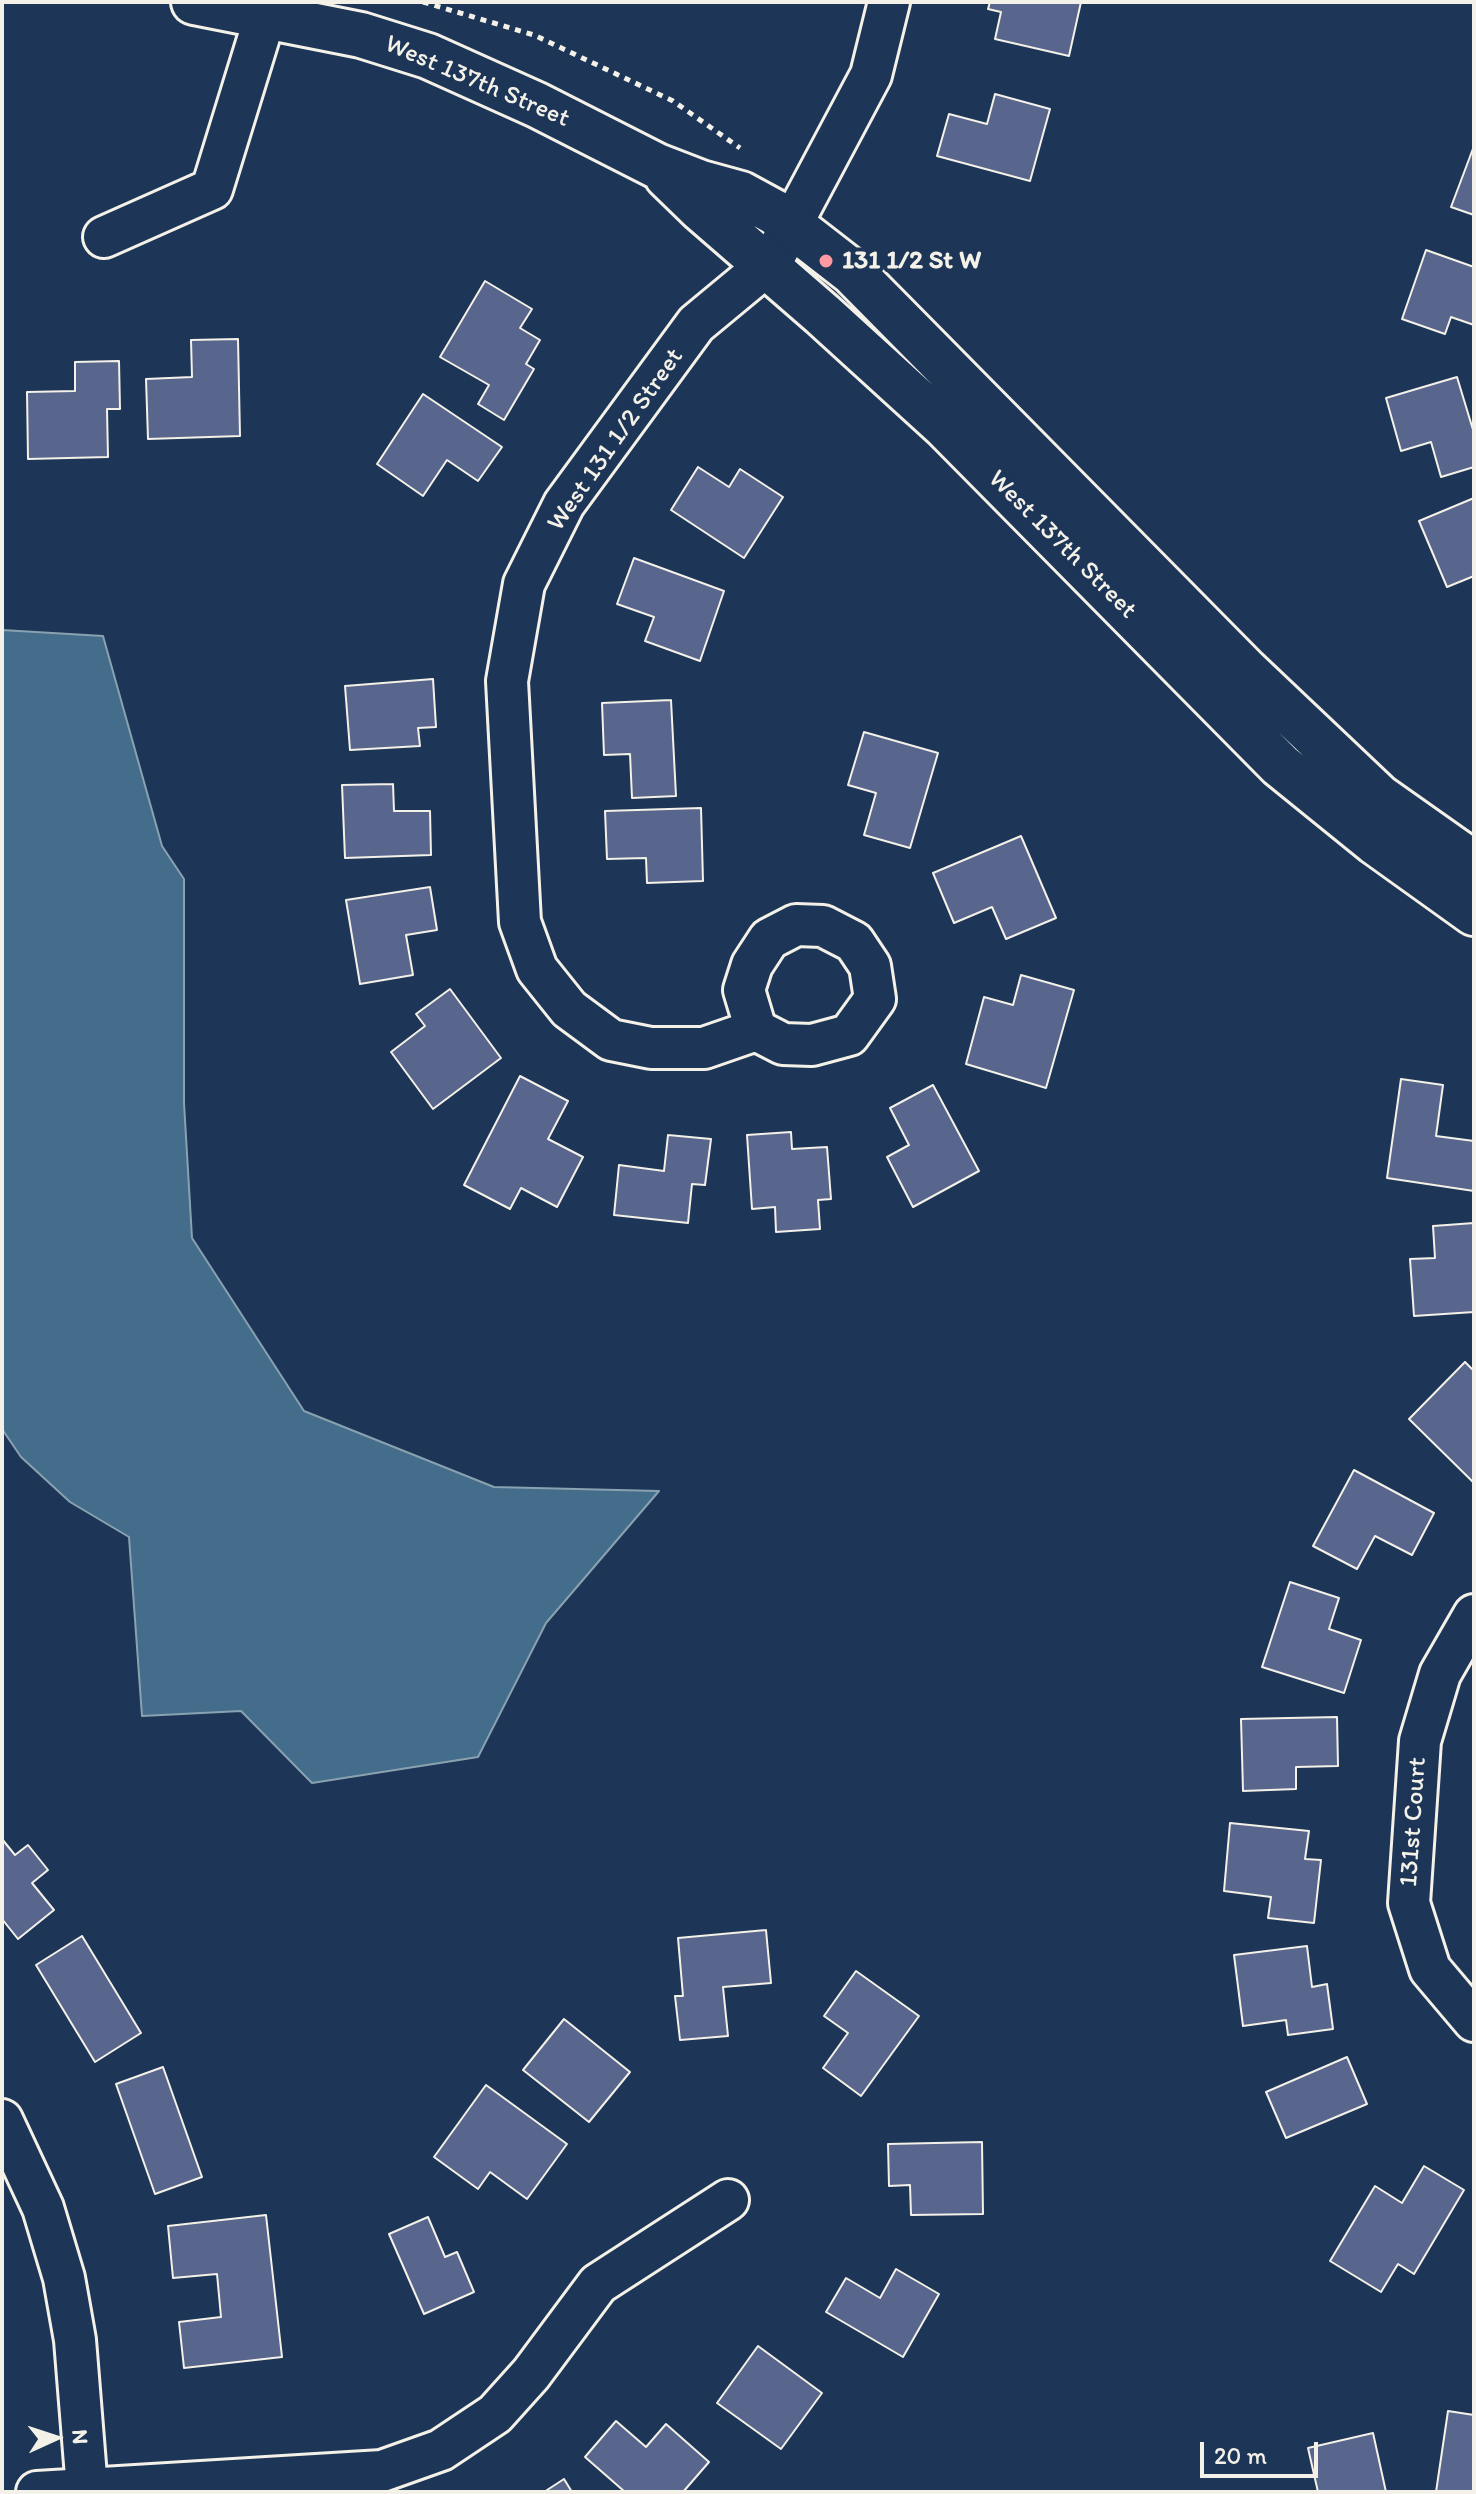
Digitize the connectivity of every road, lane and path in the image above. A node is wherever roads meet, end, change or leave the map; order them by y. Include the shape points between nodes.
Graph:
1 (194, 2) edge
2 (889, 2) edge
3 (265, 17) junction
4 (657, 166) junction
5 (791, 225) junction
6 (104, 237) dead end
7 (767, 265) junction
8 (1474, 864) edge
9 (1474, 913) edge
10 (756, 1030) dead end
11 (1474, 1615) edge
12 (1474, 2021) edge
13 (2, 2120) edge
14 (728, 2200) dead end
15 (87, 2489) junction
16 (37, 2492) edge

1 - 3 main road, West 137th Street
2 - 5 street, West 131 1/2 Street via 871,75
3 - 4 main road, West 137th Street via 361,35 428,56
3 - 6 street via 212,189
4 - 5 main road, West 137th Street via 741,194
4 - 7 main road, West 137th Street
5 - 7 street, West 131 1/2 Street
5 - 8 main road, West 137th Street via 852,272 1246,671 1379,797
7 - 9 main road, West 137th Street via 945,426 1280,765
7 - 10 street, West 131 1/2 Street via 696,324 564,504 524,584 507,681 520,922 537,969 569,1009 611,1040 651,1048 704,1048
11 - 12 street, 131st Court via 1440,1674 1420,1741 1409,1903 1430,1969
13 - 15 street via 43,2208 64,2278 75,2340
14 - 15 street via 598,2284 495,2414 441,2450 382,2471
15 - 16 street

